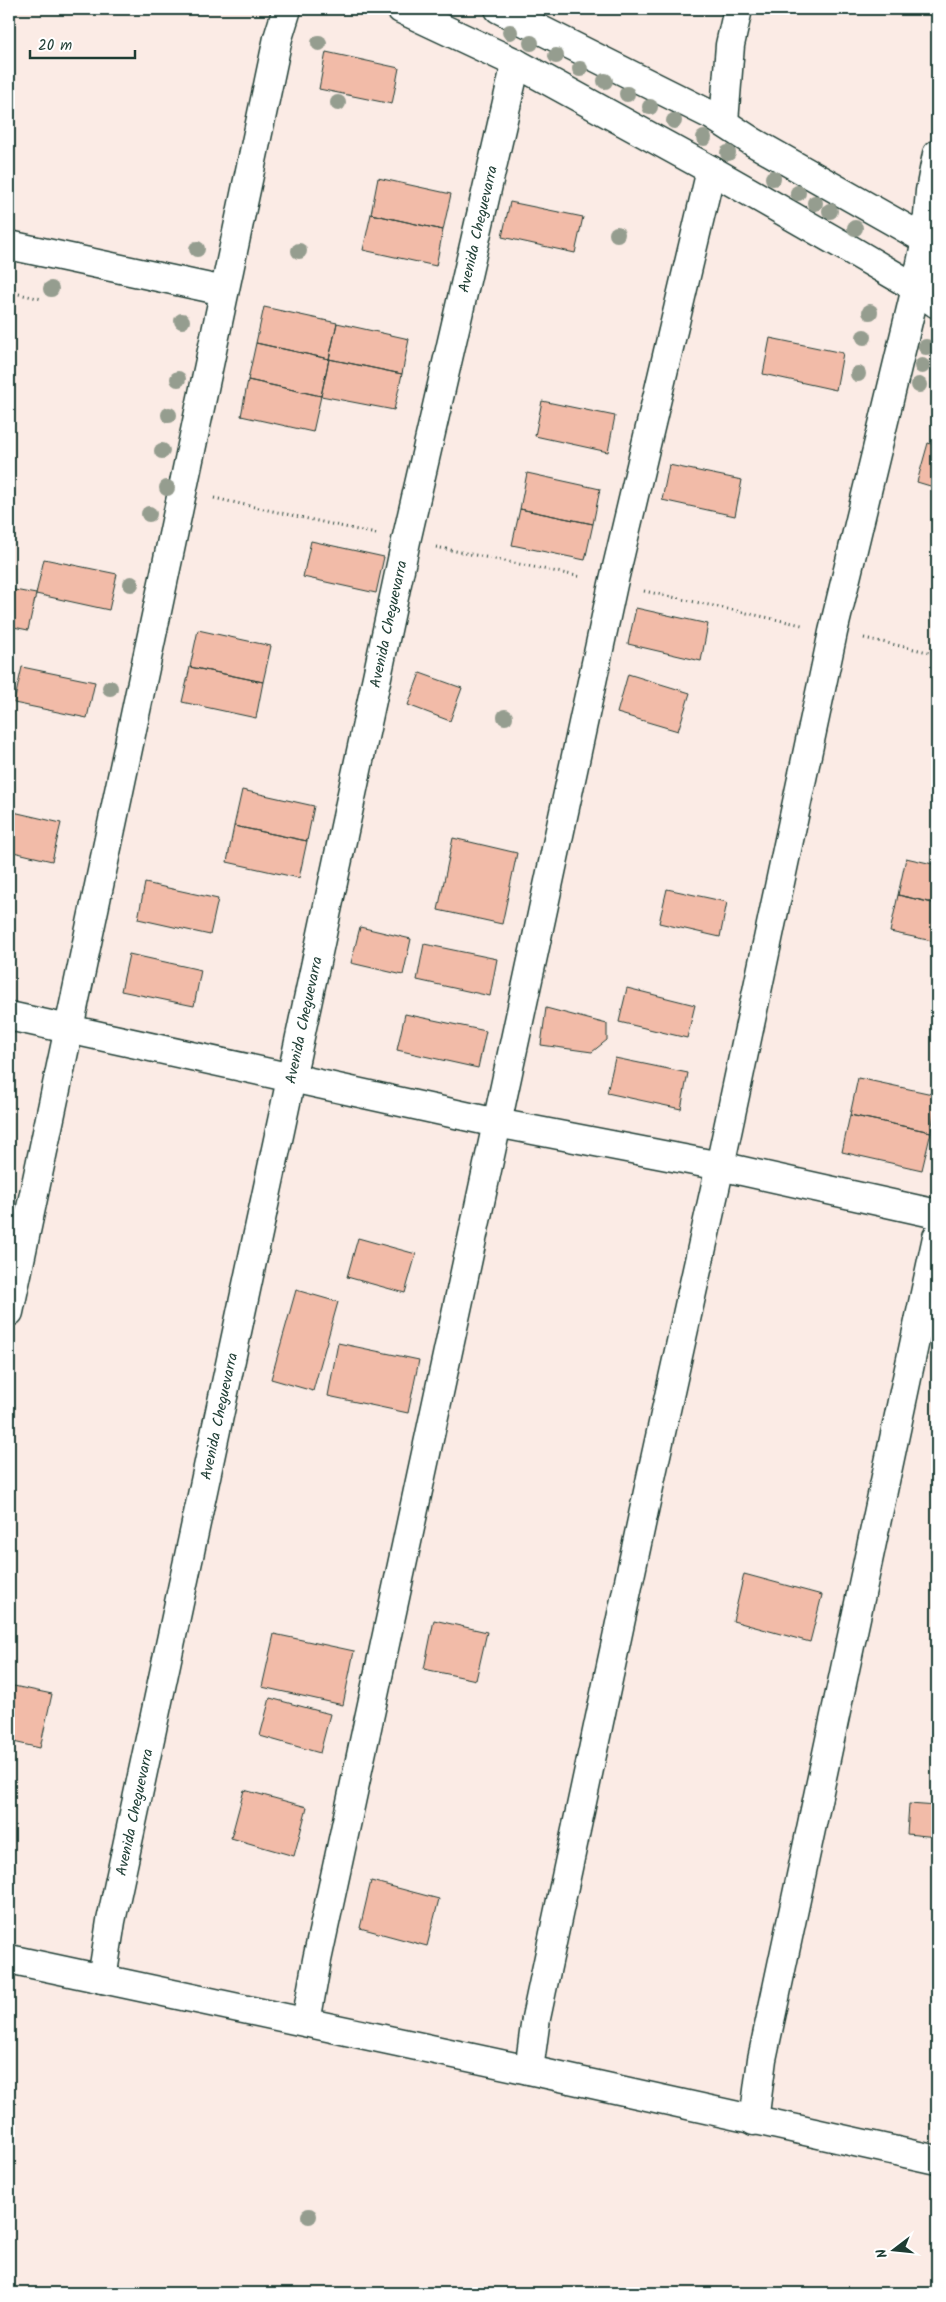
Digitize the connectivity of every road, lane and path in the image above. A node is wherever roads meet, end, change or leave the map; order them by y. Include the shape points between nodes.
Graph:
1 (288, 9) edge
2 (401, 9) edge
3 (499, 9) edge
4 (738, 9) edge
5 (545, 20) edge
6 (516, 63) junction
7 (724, 122) junction
8 (937, 154) edge
9 (711, 170) junction
10 (932, 242) edge
11 (9, 245) edge
12 (224, 291) junction
13 (14, 293) dead end
14 (927, 296) edge
15 (42, 299) dead end
16 (183, 491) junction
17 (406, 541) junction
18 (613, 584) junction
19 (833, 632) junction
20 (937, 654) edge
21 (9, 1016) edge
22 (68, 1028) junction
23 (292, 1076) junction
24 (497, 1123) junction
25 (720, 1166) junction
26 (937, 1214) edge
27 (937, 1237) edge
28 (9, 1312) edge
29 (9, 1959) edge
30 (102, 1979) junction
31 (306, 2022) junction
32 (529, 2070) junction
33 (754, 2121) junction
34 (937, 2160) edge

1 - 12 street via 278,38
2 - 6 street
3 - 5 street
4 - 7 street via 730,44
5 - 7 street
6 - 9 street
6 - 17 street, Avenida Cheguevarra
7 - 10 street
8 - 10 street via 930,191
9 - 14 street
9 - 18 street
10 - 14 street
11 - 12 street
12 - 16 street
13 - 15 path
14 - 19 street
16 - 17 path
16 - 22 street
17 - 18 path
17 - 23 street, Avenida Cheguevarra
18 - 19 path
18 - 24 street
19 - 20 path
19 - 25 street
21 - 22 street
22 - 23 street
22 - 28 street
23 - 24 street
23 - 30 street, Avenida Cheguevarra via 113,1911
24 - 25 street
24 - 31 street
25 - 26 street
25 - 32 street via 536,2018
27 - 33 street via 762,2059
29 - 30 street
30 - 31 street
31 - 32 street
32 - 33 street
33 - 34 street

